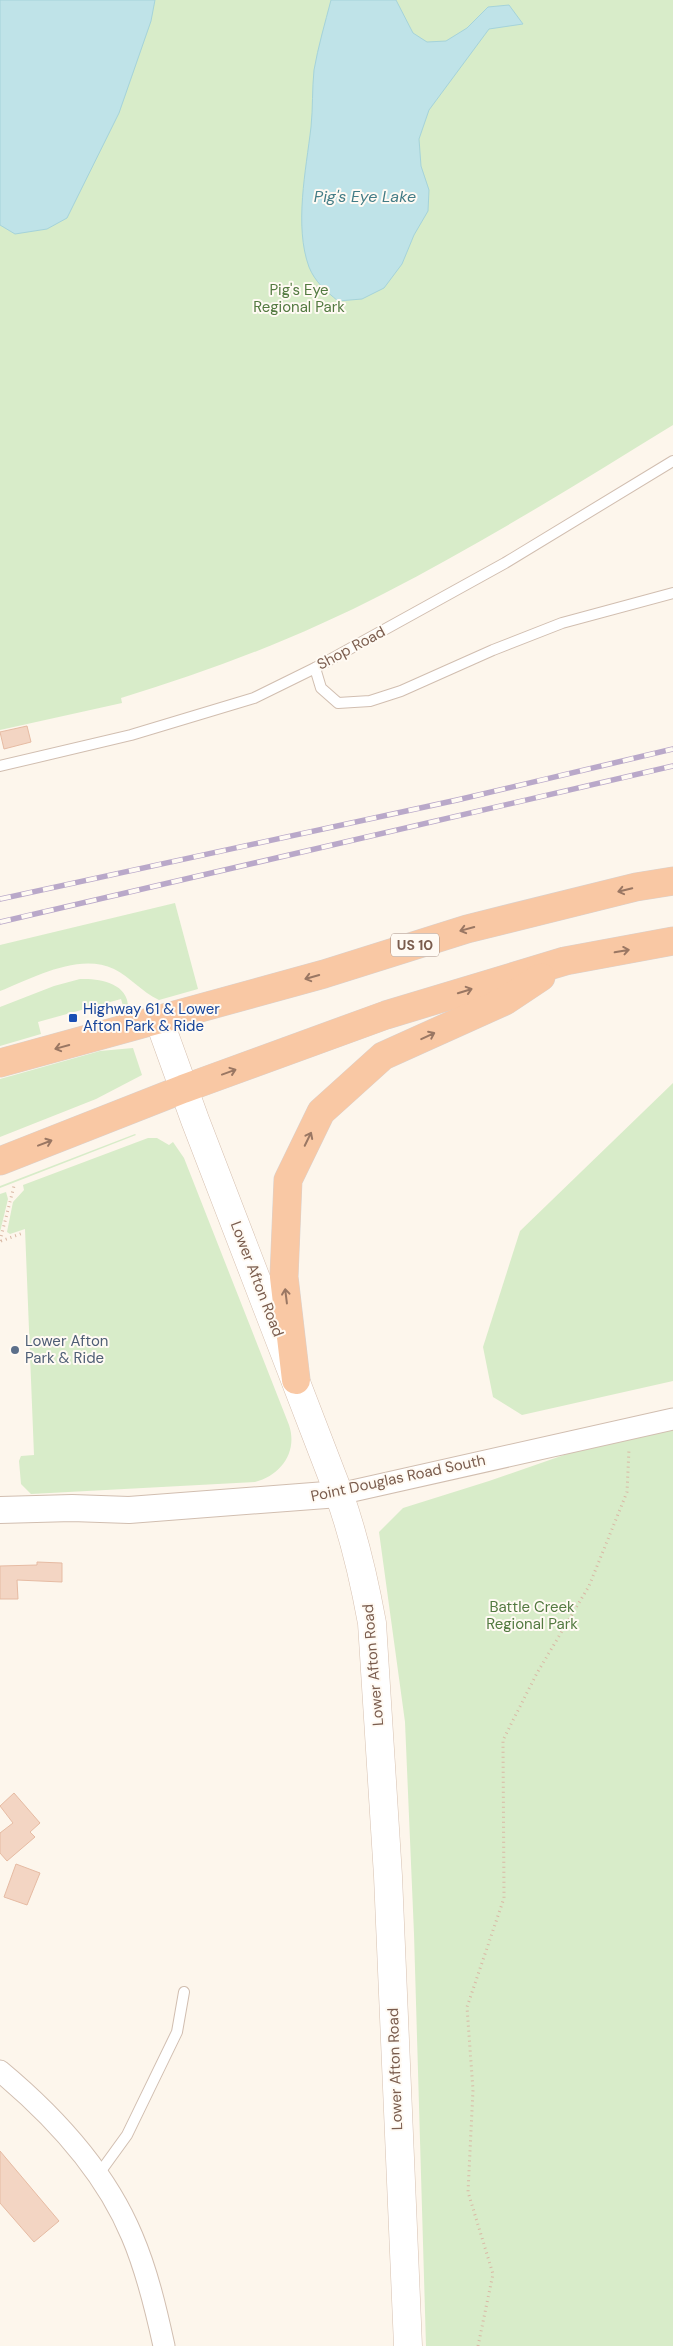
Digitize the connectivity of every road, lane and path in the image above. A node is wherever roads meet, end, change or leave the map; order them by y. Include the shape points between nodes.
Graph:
1 (673, 461) edge
2 (673, 593) edge
3 (315, 668) junction
4 (0, 766) edge
5 (673, 881) edge
6 (673, 942) edge
7 (565, 961) junction
8 (159, 1020) junction
9 (0, 1063) edge
10 (183, 1089) junction
11 (0, 1161) edge
12 (14, 1186) dead end
13 (23, 1233) dead end
14 (0, 1241) edge
15 (296, 1380) junction
16 (673, 1419) edge
17 (630, 1428) junction
18 (340, 1494) junction
19 (0, 1510) edge
20 (184, 1992) dead end
21 (0, 2071) edge
22 (97, 2176) junction
23 (164, 2346) edge
24 (408, 2346) edge
25 (478, 2346) edge

1 - 3 lane, Shop Road via 506,563
2 - 3 lane via 562,623 370,702 338,703 321,688
3 - 4 lane, Shop Road via 254,698 201,715
5 -> 8 highway, US 10 via 636,887 467,929 324,974
7 -> 6 highway
10 -> 7 highway via 386,1015
15 -> 7 highway via 284,1277 288,1180 321,1112 383,1056 505,1001
8 -> 9 highway, US 10
8 - 10 main road, Lower Afton Road
11 -> 10 highway
10 - 15 main road, Lower Afton Road
12 - 14 path
13 - 14 path
15 - 18 main road, Lower Afton Road
16 - 17 street, Point Douglas Road South
17 - 18 street, Point Douglas Road South
17 - 25 path via 627,1492 589,1586 503,1740 504,1898 467,2007 473,2090 468,2192 494,2274
18 - 19 street, Point Douglas Road South via 130,1510
18 - 24 main road, Lower Afton Road via 356,1546 372,1623 388,1876
20 - 22 lane via 177,2032 127,2135
21 - 22 street via 55,2122
22 - 23 street via 132,2236 154,2302

